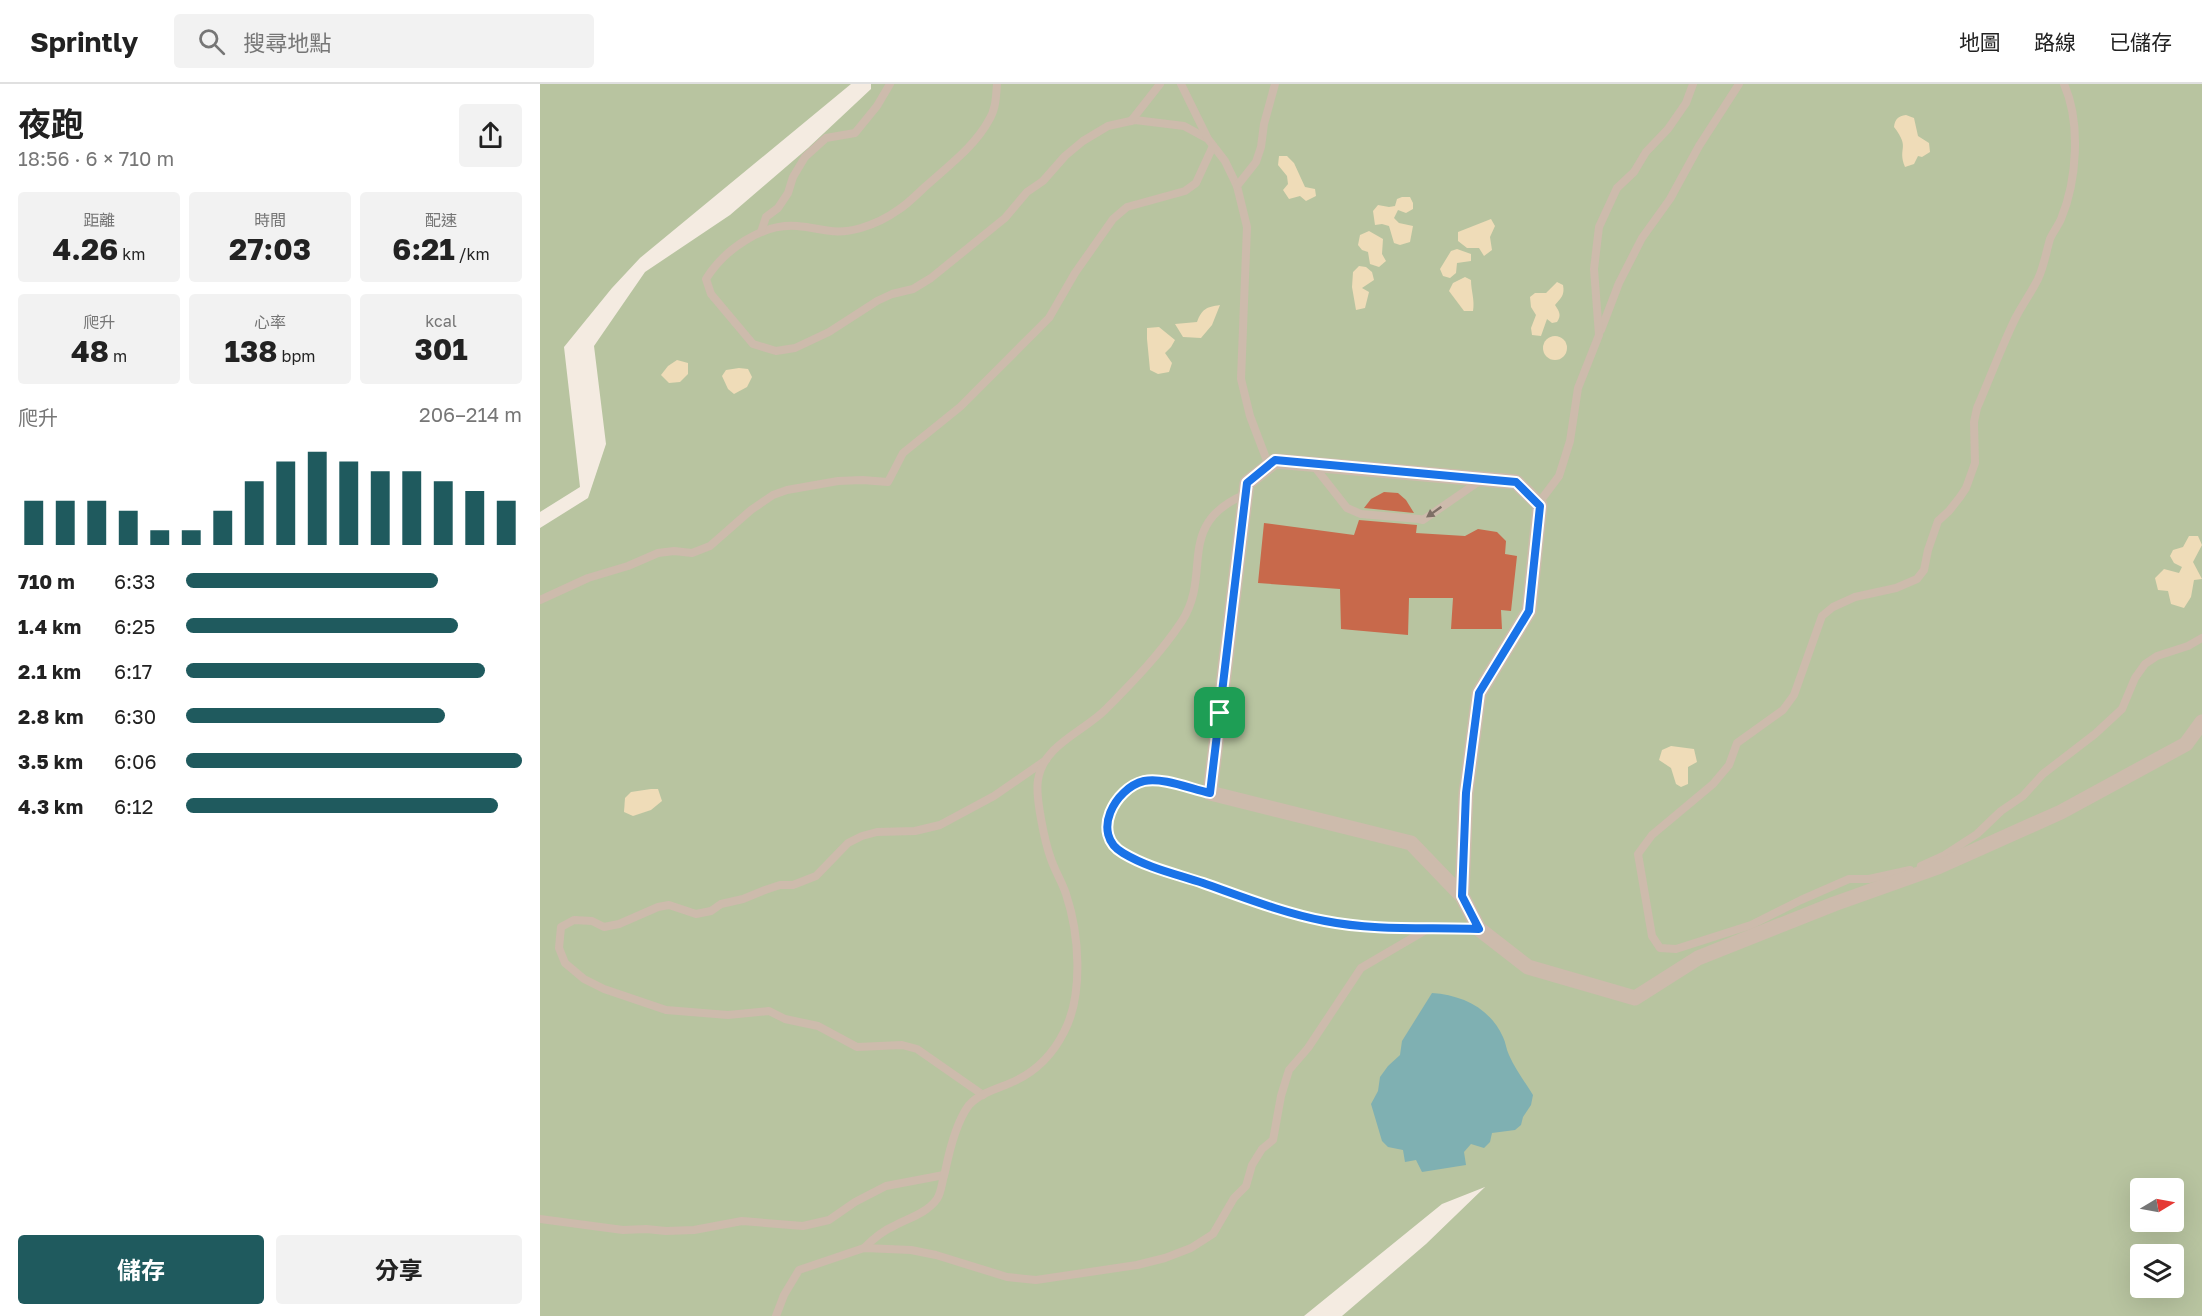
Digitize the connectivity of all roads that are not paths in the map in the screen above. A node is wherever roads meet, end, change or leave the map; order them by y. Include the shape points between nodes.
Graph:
1 (890, 84) edge
2 (997, 84) edge
3 (1160, 84) edge
4 (1181, 84) edge
5 (1275, 84) edge
6 (1693, 84) edge
7 (1739, 84) edge
8 (2064, 84) edge
9 (1131, 121) junction
10 (1208, 139) junction
11 (1214, 146) junction
12 (1237, 186) junction
13 (761, 232) junction
14 (1599, 335) junction
15 (1312, 464) junction
16 (1269, 466) junction
17 (1483, 479) junction
18 (1245, 494) junction
19 (1538, 504) junction
20 (540, 600) edge
21 (2202, 638) edge
22 (2202, 722) edge
23 (1046, 760) junction
24 (1210, 793) junction
25 (1462, 896) junction
26 (1431, 927) junction
27 (1479, 929) junction
28 (983, 1095) junction
29 (944, 1175) junction
30 (540, 1219) edge
31 (864, 1248) junction
32 (776, 1316) edge

1 - 13 lane via 855,133 826,138 805,157 788,193 766,217
2 - 13 lane via 994,108 982,131 900,209 882,220 844,231 778,226
3 - 9 lane
4 - 10 lane
5 - 12 lane via 1259,155
6 - 14 lane via 1686,103 1668,129 1617,188 1599,226 1594,269
7 - 14 lane via 1642,238
8 - 21 lane via 2075,136 2068,197 2040,273 2014,321 1977,408 1975,463 1966,488 1938,521 1924,570 1917,579 1855,597 1822,616 1794,695 1783,710 1737,743 1729,765 1713,784 1652,835 1638,854 1652,936 1660,948 1676,949 1751,925 1848,879 1894,874 1943,856 1977,834 2122,709 2145,664
9 - 10 lane via 1185,126
9 - 13 lane via 1107,126 1083,141 1027,192 1005,218 931,279 877,301 829,332 795,348 776,351 753,344 711,294 706,279 725,256
10 - 11 lane
11 - 12 lane
11 - 20 lane via 1196,183 1185,191 1127,207 1113,219 1049,318 960,407 903,453 888,482 838,481 787,490 751,510 710,546 692,553 658,553
12 - 16 lane via 1247,227 1241,379
14 - 19 lane via 1578,388 1570,441 1559,476
15 - 16 street via 1275,460
15 - 17 street
17 -> 15 lane via 1423,520 1361,514 1347,508
16 - 18 street via 1247,483
17 - 19 street via 1516,482
18 - 23 lane via 1226,502 1205,528 1192,595 1182,620 1103,712
18 - 24 street
19 - 25 street via 1529,611 1479,693 1466,793
22 - 27 street via 2186,744 2061,812 1938,867 1698,958 1635,998 1528,966
23 - 28 lane via 1038,780 1041,812 1050,858 1066,892 1078,966 1071,1011 1064,1032 1039,1067
23 - 28 lane via 994,796 940,825 862,836 848,843 816,876 793,885 772,887 696,914 669,905 620,924 604,927 592,921 574,920 561,927 559,948 565,963 604,989 666,1010 728,1015 769,1011 818,1026 857,1047 902,1045 916,1049
24 - 25 street via 1411,843
24 - 26 lane via 1157,780 1132,785 1122,791 1111,809 1107,819 1110,839 1122,853 1153,868 1313,918 1375,927
25 - 27 street
26 - 27 lane
26 - 31 lane via 1361,968 1289,1070 1273,1140 1252,1165 1246,1186 1234,1198 1213,1234 1191,1248 1137,1265 1036,1280 1007,1277 936,1255
28 - 29 lane via 969,1106 961,1122
29 - 30 lane via 886,1186 829,1220 802,1226 742,1221 694,1230 623,1230
29 - 31 lane via 940,1195 932,1205 891,1227
31 - 32 lane via 799,1270

